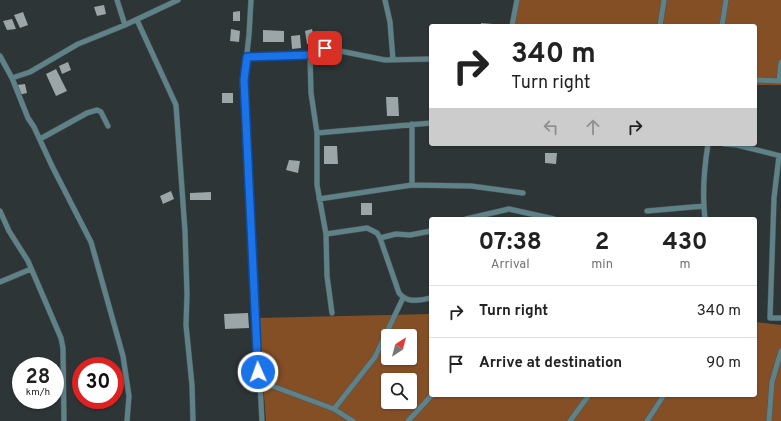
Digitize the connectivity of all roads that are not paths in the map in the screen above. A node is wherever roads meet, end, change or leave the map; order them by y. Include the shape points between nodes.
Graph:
1 (117, 0) edge
2 (178, 0) edge
3 (251, 0) edge
4 (385, 0) edge
5 (517, 0) edge
6 (664, 0) edge
7 (726, 0) edge
8 (136, 20) junction
9 (512, 24) edge
10 (660, 24) edge
11 (722, 24) edge
12 (125, 25) junction
13 (310, 55) junction
14 (0, 56) edge
15 (247, 57) junction
16 (429, 59) edge
17 (393, 60) junction
18 (781, 62) edge
19 (12, 78) junction
20 (757, 80) edge
21 (780, 81) edge
22 (412, 124) junction
23 (429, 124) edge
24 (108, 126) dead end
25 (317, 133) junction
26 (40, 139) junction
27 (708, 146) edge
28 (741, 146) edge
29 (780, 156) edge
30 (412, 185) junction
31 (523, 193) dead end
32 (319, 199) junction
33 (704, 206) junction
34 (0, 211) edge
35 (647, 211) dead end
36 (475, 217) edge
37 (545, 217) edge
38 (705, 217) edge
39 (429, 230) edge
40 (326, 234) junction
41 (380, 238) junction
42 (31, 269) junction
43 (0, 282) edge
44 (403, 298) junction
45 (429, 298) edge
46 (332, 313) dead end
47 (781, 318) edge
48 (781, 350) edge
49 (259, 381) junction
50 (430, 397) edge
51 (588, 397) edge
52 (663, 397) edge
53 (334, 409) junction
54 (64, 421) edge
55 (127, 421) edge
56 (193, 421) edge
57 (262, 421) edge
58 (353, 421) edge
59 (408, 421) edge
60 (570, 421) edge
61 (647, 421) edge
62 (769, 421) edge

1 - 12 street
2 - 8 street
3 - 15 street
4 - 17 street
5 - 9 street
6 - 10 street
7 - 11 street
8 - 12 street
8 - 56 street via 171,91 177,112 185,232 186,325
12 - 19 street via 78,44 30,72
13 - 15 street
13 - 17 street via 316,49 325,48
13 - 25 street
14 - 19 street
15 - 49 street via 244,80
16 - 17 street
18 - 21 street
19 - 26 street via 25,113
20 - 21 street
22 - 23 street
22 - 25 street
22 - 30 street
24 - 26 street via 101,112 96,110
25 - 32 street
26 - 55 street via 91,242 123,356 129,396
27 - 33 street
28 - 29 street
29 - 47 street via 774,198 770,318
30 - 31 street via 471,186
30 - 32 street
32 - 40 street
33 - 35 street
33 - 38 street
34 - 42 street
36 - 37 street via 509,209
39 - 41 street
40 - 41 street via 367,228 377,233
40 - 46 street via 327,276
41 - 44 street via 399,294
42 - 43 street
42 - 54 street via 63,348
44 - 45 street via 410,301
44 - 53 street via 375,357
48 - 62 street via 772,382
49 - 53 street
49 - 57 street
50 - 59 street
51 - 60 street
52 - 61 street
53 - 58 street

